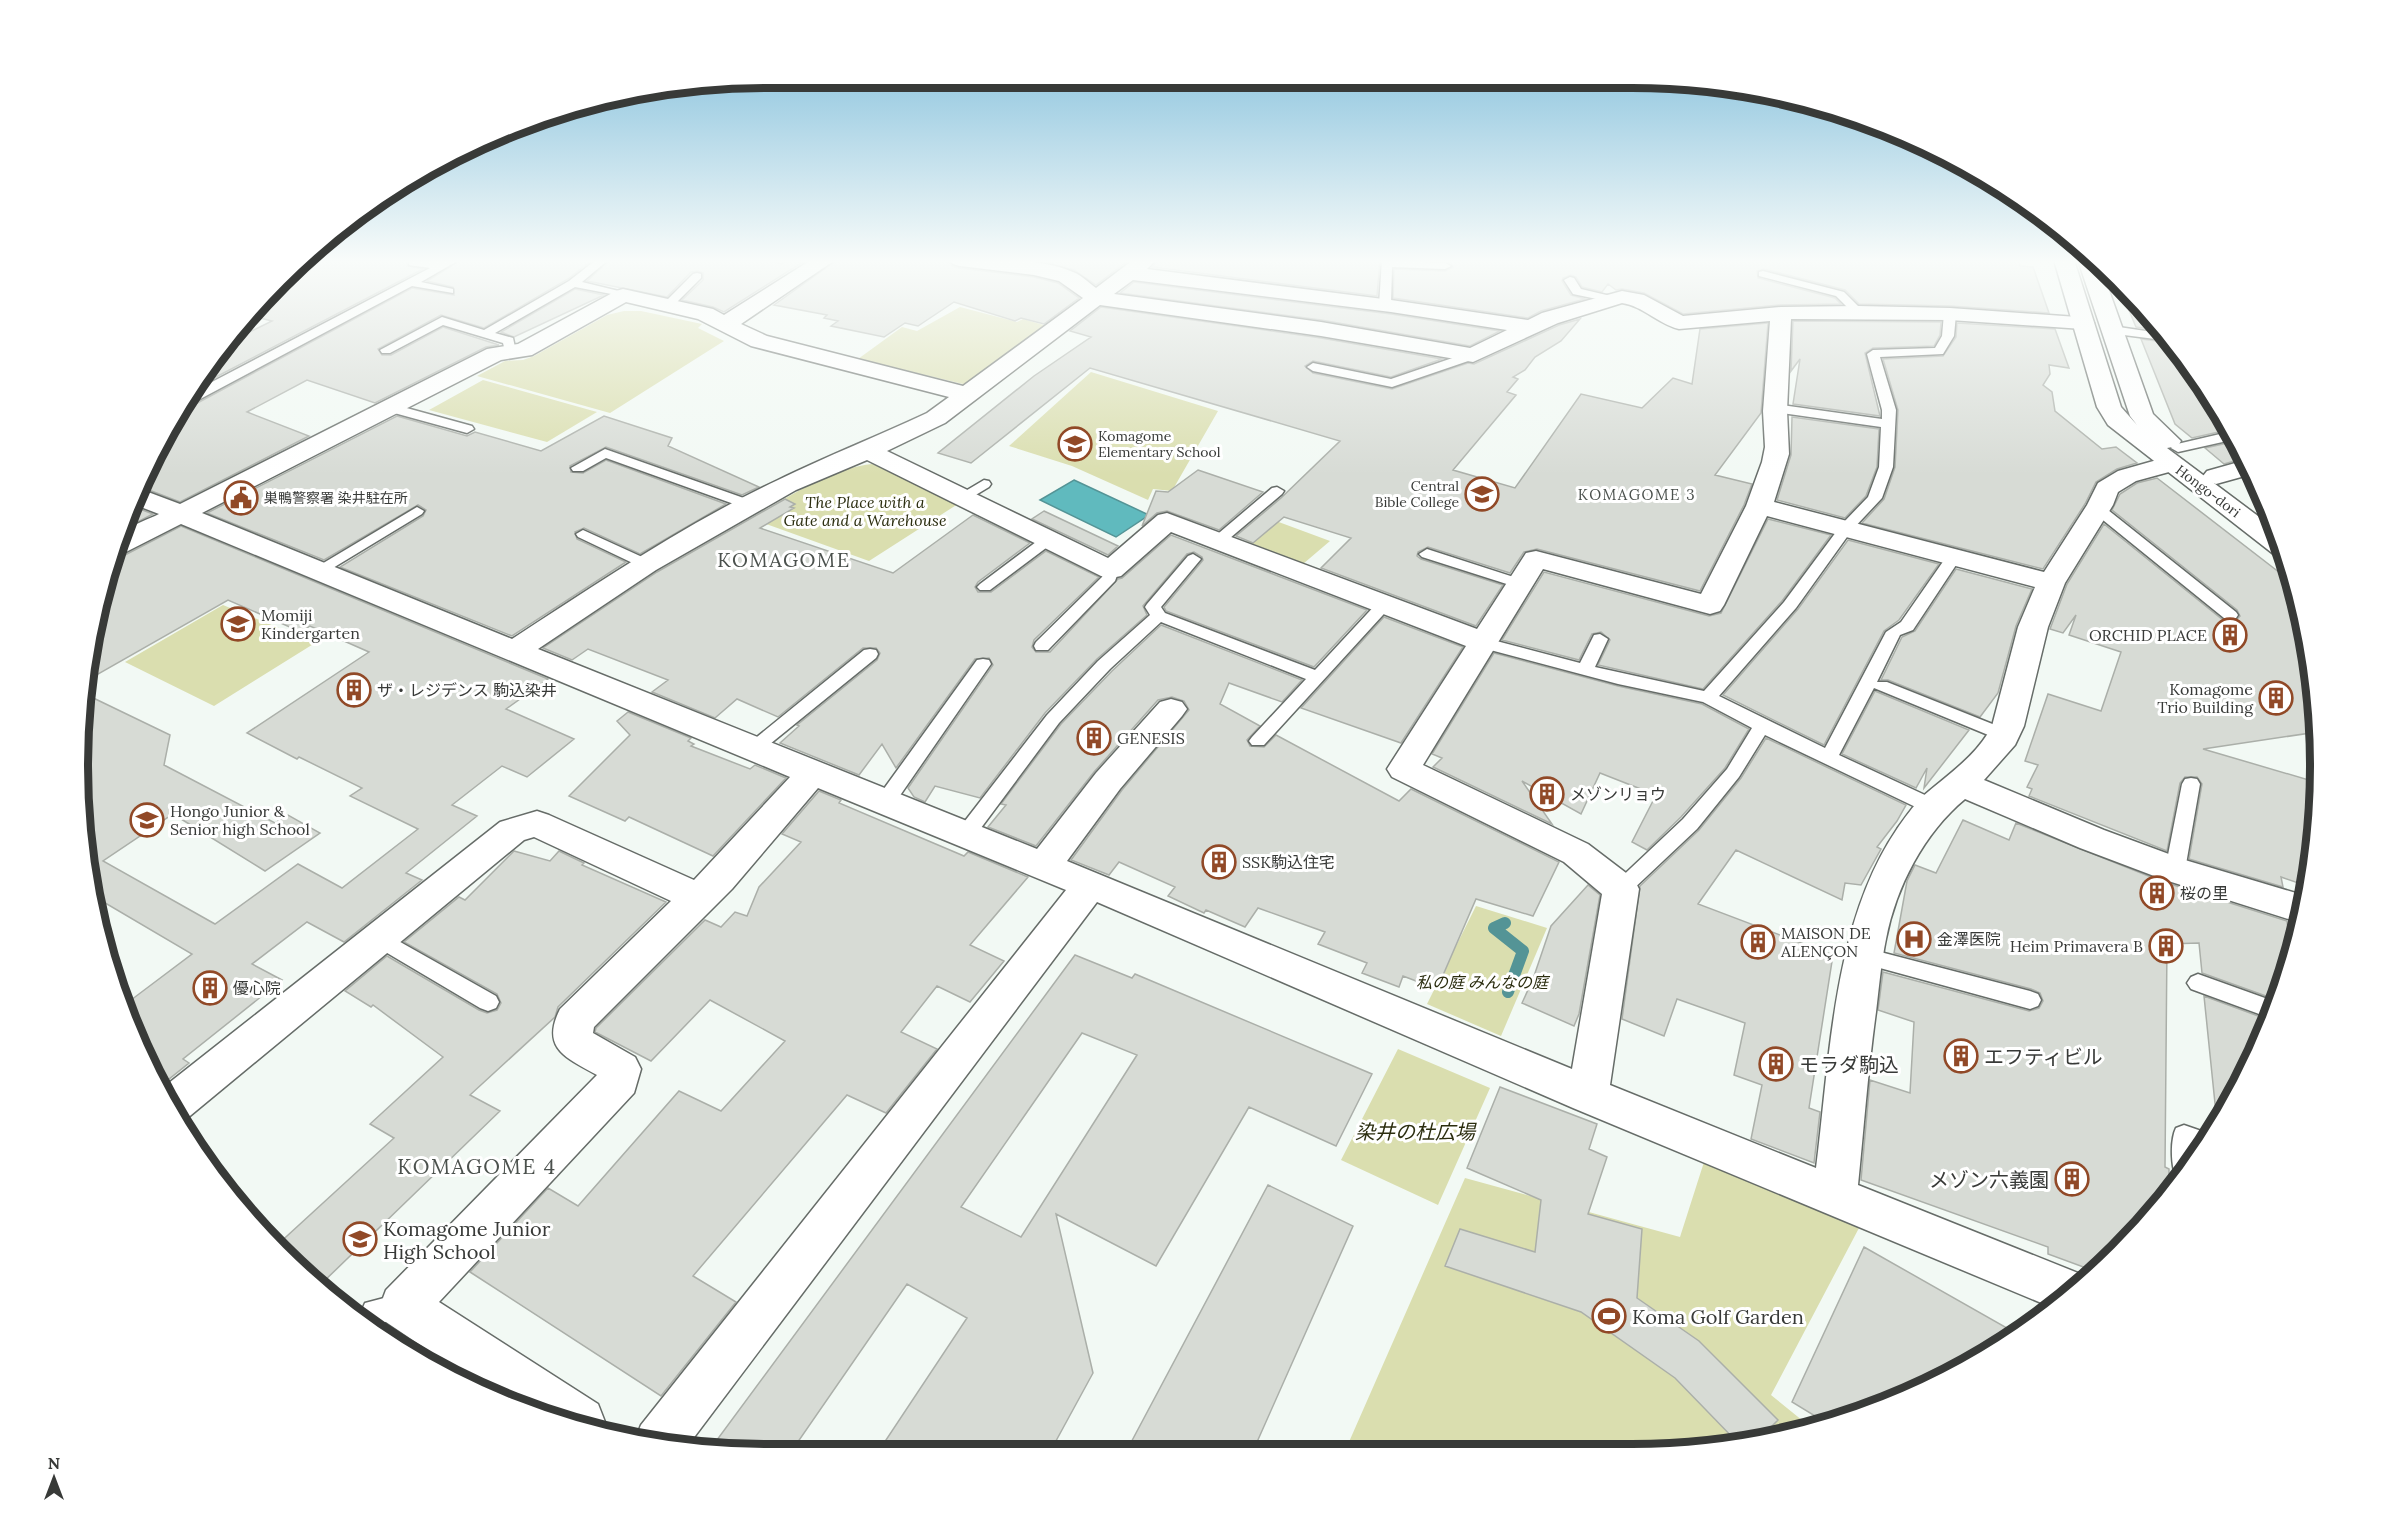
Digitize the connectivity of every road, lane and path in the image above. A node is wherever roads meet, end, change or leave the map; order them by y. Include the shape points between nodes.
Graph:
1 (319, 331) edge
2 (422, 331) edge
3 (476, 331) edge
4 (488, 331) edge
5 (558, 331) edge
6 (742, 331) edge
7 (1059, 331) edge
8 (1336, 331) edge
9 (1519, 331) edge
10 (1780, 331) edge
11 (1948, 331) edge
12 (2085, 331) edge
13 (2113, 331) edge
14 (2123, 331) edge
15 (484, 334) junction
16 (2156, 336) edge
17 (386, 350) dead end
18 (510, 352) junction
19 (1473, 355) junction
20 (1313, 367) dead end
21 (201, 393) edge
22 (966, 394) junction
23 (392, 408) junction
24 (1774, 408) junction
25 (1888, 424) junction
26 (467, 429) dead end
27 (2226, 438) edge
28 (867, 451) junction
29 (2175, 456) junction
30 (578, 468) dead end
31 (2242, 469) edge
32 (2216, 476) junction
33 (1277, 491) dead end
34 (143, 499) edge
35 (750, 505) junction
36 (1759, 506) junction
37 (2098, 508) junction
38 (2259, 508) edge
39 (417, 511) dead end
40 (178, 513) junction
41 (1847, 527) junction
42 (583, 534) dead end
43 (2271, 537) edge
44 (1049, 539) junction
45 (127, 540) edge
46 (1206, 548) junction
47 (1427, 554) dead end
48 (1954, 556) junction
49 (646, 564) junction
50 (1111, 570) junction
51 (318, 571) junction
52 (2051, 583) junction
53 (1521, 584) junction
54 (985, 587) dead end
55 (1385, 604) junction
56 (2229, 615) dead end
57 (1159, 616) junction
58 (1600, 639) dead end
59 (1485, 643) junction
60 (1042, 646) dead end
61 (514, 651) junction
62 (870, 654) dead end
63 (983, 664) dead end
64 (1585, 670) junction
65 (1318, 677) junction
66 (1881, 686) dead end
67 (1708, 697) junction
68 (1171, 709) dead end
69 (1762, 726) junction
70 (2004, 735) junction
71 (1258, 741) dead end
72 (753, 749) junction
73 (1829, 757) junction
74 (813, 773) junction
75 (1961, 784) junction
76 (2191, 784) dead end
77 (885, 802) junction
78 (1933, 807) junction
79 (965, 835) junction
80 (1043, 866) junction
81 (2175, 870) junction
82 (1090, 885) junction
83 (1621, 889) junction
84 (699, 898) junction
85 (2295, 907) edge
86 (379, 938) junction
87 (1865, 956) junction
88 (2199, 983) dead end
89 (2030, 1000) dead end
90 (488, 1002) dead end
91 (2266, 1007) edge
92 (1588, 1095) junction
93 (177, 1101) edge
94 (2197, 1140) edge
95 (2185, 1157) edge
96 (1835, 1197) junction
97 (2062, 1289) edge
98 (564, 1412) edge
99 (665, 1436) edge

1 - 21 lane
2 - 17 lane
3 - 15 lane
4 - 15 lane
5 - 18 street via 524,350
6 - 22 street via 759,341
7 - 22 street
8 - 19 street
9 - 19 street
10 - 24 street
11 - 25 lane via 1940,351 1873,354
12 - 29 street, Hongo-dori via 2113,414 2130,432
13 - 29 street via 2142,417
14 - 16 lane
15 - 18 lane via 509,341
18 - 23 street via 495,354
19 - 20 lane via 1392,383
22 - 28 street via 936,418
23 - 26 lane
23 - 40 street
24 - 25 lane
24 - 36 street via 1775,462
25 - 41 lane via 1886,467 1875,498
27 - 29 lane
28 - 35 street
28 - 44 street via 974,490
29 - 32 street
29 - 37 street via 2107,488
29 - 43 street, Hongo-dori
30 - 35 lane via 606,453
31 - 32 street
32 - 38 street
33 - 46 lane
34 - 40 street
35 - 49 street
36 - 41 street
36 - 53 street via 1710,605 1536,560
37 - 52 street
37 - 56 lane
39 - 51 lane
40 - 45 street
40 - 51 street
41 - 48 street
41 - 67 lane via 1790,605
42 - 49 lane
44 - 50 street
44 - 54 lane
46 - 50 street via 1167,521
46 - 55 street
46 - 57 lane via 1153,607
47 - 53 lane
48 - 52 street
48 - 73 lane via 1907,626 1894,632
49 - 61 street
50 - 60 lane via 1110,578
51 - 61 street
52 - 70 street via 2032,627
53 - 59 street
55 - 59 street
55 - 65 lane
57 - 65 lane
57 - 79 lane via 1104,665 1053,719
58 - 64 lane
59 - 64 lane
59 - 83 street via 1404,769 1576,854
61 - 72 street
62 - 72 lane
63 - 77 lane
64 - 67 lane
65 - 71 lane
66 - 70 lane
67 - 69 lane
68 - 80 street via 1108,781
69 - 73 lane
69 - 83 lane via 1733,773 1690,824
70 - 75 street
72 - 74 street
73 - 78 lane
74 - 77 street
74 - 84 street
75 - 78 street
75 - 81 street
76 - 81 lane
77 - 79 street
78 - 87 street via 1909,838 1883,890
79 - 80 street
80 - 82 street
81 - 85 street
82 - 92 street
82 - 99 street
83 - 92 street
84 - 86 street via 537,824 512,831
84 - 98 street via 574,1021 573,1041 621,1069 620,1080 389,1309
86 - 90 lane
86 - 93 street
87 - 89 lane
87 - 96 street
88 - 91 lane
92 - 96 street
94 - 95 lane via 2184,1135
96 - 97 street

